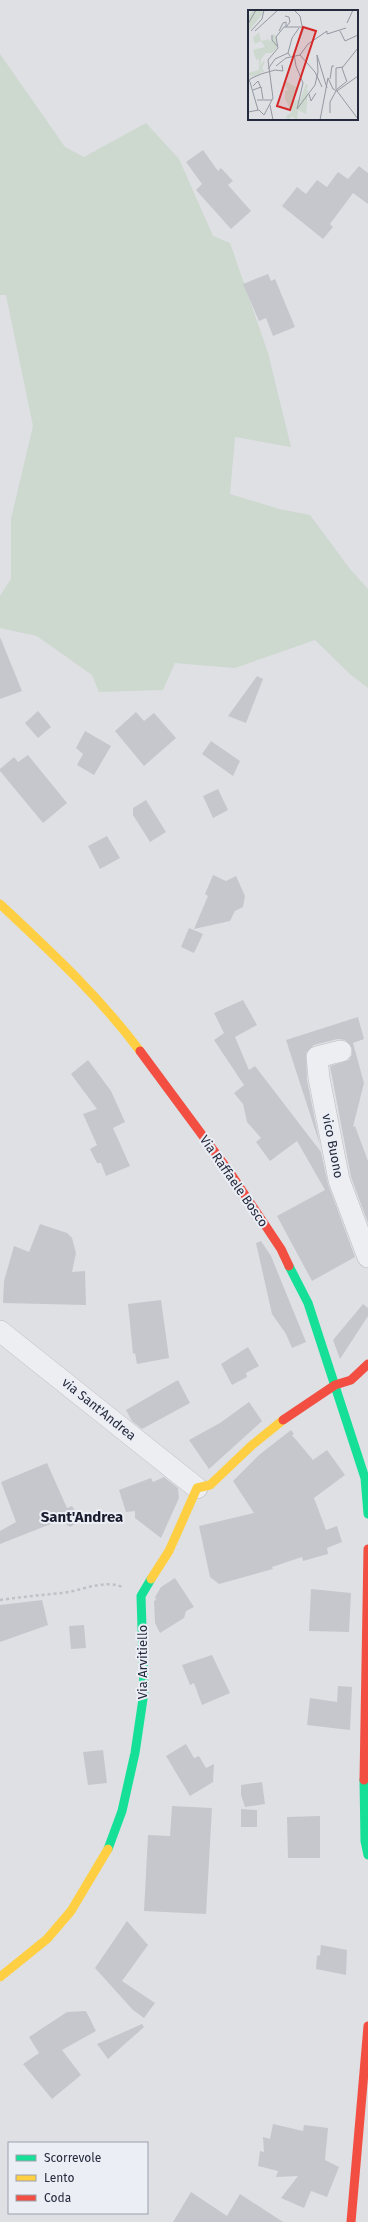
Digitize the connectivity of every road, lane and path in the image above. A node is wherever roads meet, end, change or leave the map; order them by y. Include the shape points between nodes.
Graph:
1 (0, 904) edge
2 (341, 1050) dead end
3 (368, 1257) edge
4 (0, 1331) edge
5 (368, 1364) edge
6 (336, 1385) junction
7 (197, 1488) junction
8 (368, 1514) edge
9 (368, 1549) edge
10 (141, 1596) junction
11 (0, 1600) edge
12 (368, 1855) edge
13 (0, 1977) edge
14 (368, 2026) edge
15 (351, 2222) edge

1 - 6 street, Via Raffaele Bosco via 77,976 115,1018 230,1174 281,1249 308,1303
2 - 3 street, vico Buono via 317,1057 319,1078 339,1180
4 - 7 street, via Sant'Andrea
5 - 6 street via 351,1380
6 - 7 street via 292,1413 263,1436 210,1485
6 - 8 street, Via Raffaele Bosco via 365,1478
7 - 10 street via 170,1551
9 - 12 street via 364,1732 365,1841
10 - 11 path via 116,1585 101,1584 63,1593
10 - 13 street, Via Arvitiello via 144,1692 135,1753 122,1811 110,1845 71,1911 46,1939
14 - 15 street

